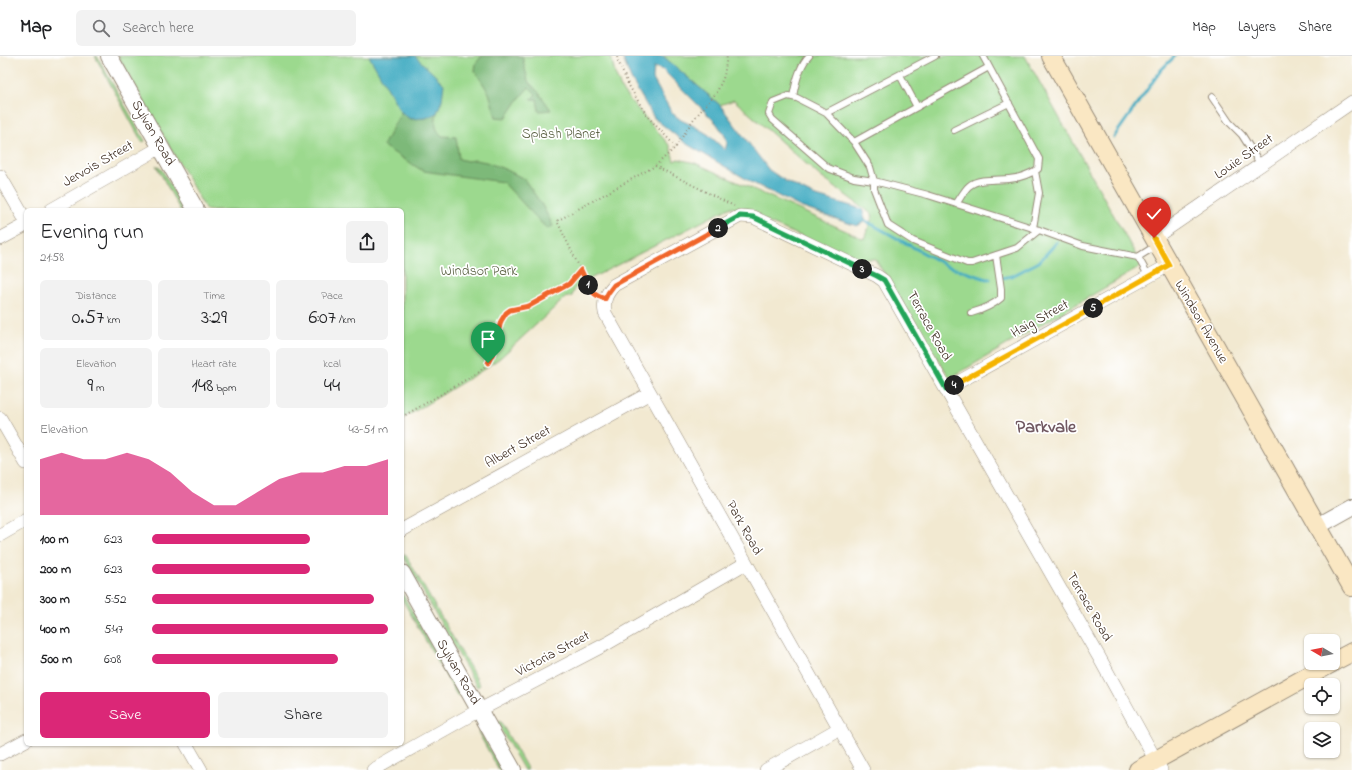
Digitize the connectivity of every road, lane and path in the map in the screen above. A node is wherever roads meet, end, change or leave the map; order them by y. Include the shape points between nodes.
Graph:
1 (109, 56) edge
2 (617, 56) edge
3 (727, 56) edge
4 (809, 56) edge
5 (935, 56) edge
6 (983, 56) edge
7 (1051, 56) edge
8 (989, 67) junction
9 (900, 75) junction
10 (794, 97) junction
11 (1212, 97) dead end
12 (1352, 102) edge
13 (1009, 103) junction
14 (917, 107) junction
15 (826, 113) junction
16 (954, 130) dead end
17 (854, 142) junction
18 (161, 147) junction
19 (676, 147) junction
20 (1261, 165) junction
21 (655, 166) junction
22 (1036, 171) junction
23 (0, 176) edge
24 (874, 181) junction
25 (956, 204) junction
26 (54, 208) edge
27 (195, 208) edge
28 (740, 216) junction
29 (24, 218) edge
30 (24, 226) edge
31 (1036, 229) junction
32 (0, 239) edge
33 (1156, 241) junction
34 (996, 255) junction
35 (1138, 256) junction
36 (1169, 265) junction
37 (581, 270) junction
38 (1149, 277) junction
39 (605, 299) junction
40 (971, 313) dead end
41 (946, 389) junction
42 (650, 393) junction
43 (404, 416) edge
44 (0, 418) edge
45 (24, 460) edge
46 (1352, 507) edge
47 (24, 521) edge
48 (1318, 526) junction
49 (404, 529) edge
50 (0, 535) edge
51 (746, 562) junction
52 (404, 577) edge
53 (1352, 587) edge
54 (1352, 652) edge
55 (1340, 659) edge
56 (1320, 670) edge
57 (480, 710) junction
58 (840, 728) junction
59 (24, 741) edge
60 (187, 746) edge
61 (0, 754) edge
62 (1158, 765) edge
63 (201, 770) edge
64 (373, 770) edge
65 (513, 770) edge
66 (766, 770) edge
67 (863, 770) edge
68 (1138, 770) edge

1 - 18 street, Sylvan Road
2 - 19 path via 628,84 647,116
3 - 19 path via 724,76 717,92 693,120
4 - 10 lane via 795,87
5 - 9 lane
6 - 8 lane
7 - 33 main road, Windsor Avenue
8 - 13 lane
8 - 14 lane
9 - 14 lane
9 - 15 lane
10 - 15 lane
10 - 24 lane via 788,96 773,102 769,114 772,119 828,168 854,178
11 - 20 lane via 1228,122 1242,135
12 - 20 street, Louie Street
13 - 16 lane
13 - 22 lane via 1039,159
14 - 17 lane
15 - 17 lane
17 - 24 lane via 870,167
18 - 26 street, Jervois Street
18 - 27 street, Sylvan Road
19 - 21 path
20 - 33 street, Louie Street
21 - 28 path via 733,205
21 - 37 path via 557,221
22 - 25 lane via 968,186
22 - 31 lane via 1039,193
23 - 29 street
24 - 25 lane
24 - 34 lane via 874,189 888,225 913,241 967,263
25 - 31 lane
28 - 39 street via 614,285
28 - 41 street, Terrace Road via 753,217 884,280
30 - 32 street
31 - 34 lane via 1017,248
31 - 35 lane via 1083,246
33 - 35 lane
33 - 36 main road, Windsor Avenue
34 - 40 lane via 1000,298 994,304
35 - 38 lane
36 - 38 street, Haig Street
36 - 48 main road, Windsor Avenue
37 - 39 path via 592,292
37 - 43 path via 569,284 529,306 506,313 488,363 479,372
38 - 41 street, Haig Street
39 - 42 street, Park Road via 605,313
41 - 62 street, Terrace Road
42 - 49 street, Albert Street
42 - 51 street, Park Road
44 - 45 street
46 - 48 street
47 - 50 street
48 - 53 main road, Windsor Avenue
51 - 57 street, Victoria Street via 608,643
51 - 58 street, Park Road
52 - 57 street, Sylvan Road
54 - 55 main road
56 - 62 main road
57 - 64 street, Victoria Street
57 - 65 street, Sylvan Road
58 - 66 street
58 - 67 street, Park Road
59 - 61 street
60 - 63 street
62 - 68 main road

